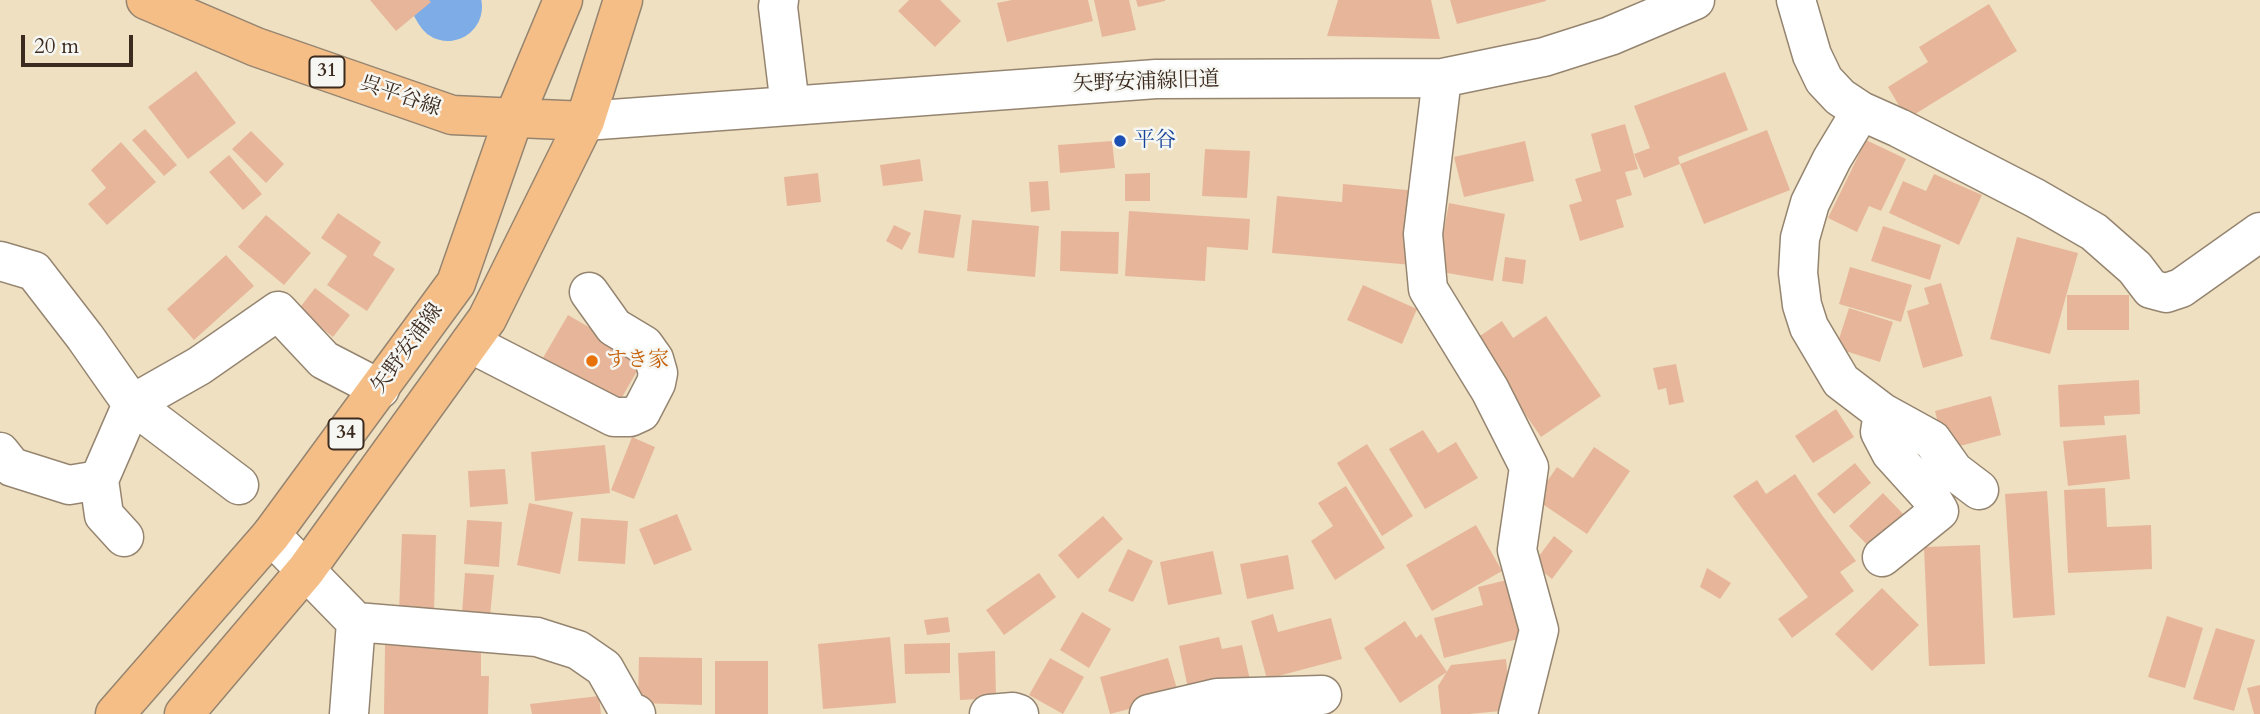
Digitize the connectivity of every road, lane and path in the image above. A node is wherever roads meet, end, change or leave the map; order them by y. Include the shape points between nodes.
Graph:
1 (146, 0) edge
2 (563, 0) edge
3 (623, 0) edge
4 (779, 0) edge
5 (1695, 0) edge
6 (1796, 0) edge
7 (1441, 78) junction
8 (790, 106) junction
9 (1861, 111) junction
10 (514, 117) junction
11 (585, 121) junction
12 (2260, 232) edge
13 (0, 261) edge
14 (590, 292) dead end
15 (470, 342) junction
16 (380, 388) junction
17 (132, 404) junction
18 (1883, 413) junction
19 (0, 452) edge
20 (99, 480) junction
21 (239, 485) dead end
22 (1979, 490) dead end
23 (271, 535) junction
24 (124, 537) dead end
25 (1882, 557) dead end
26 (306, 570) junction
27 (356, 622) junction
28 (1322, 695) dead end
29 (115, 714) edge
30 (184, 714) edge
31 (349, 714) edge
32 (636, 714) edge
33 (989, 714) edge
34 (1019, 714) edge
35 (1149, 714) edge
36 (1518, 714) edge

1 - 10 main road, 呉平谷線 / 31 via 256,47 452,115
2 - 10 main road, 矢野安浦線 / 34
3 - 11 main road, 34
4 - 8 street
5 - 7 street, 矢野安浦線旧道 via 1610,36 1544,57
6 - 9 street via 1824,80
7 - 8 street, 矢野安浦線旧道 via 1156,79
7 - 36 street via 1423,234 1428,289 1490,390 1529,467 1517,550 1539,630
8 - 11 street, 矢野安浦線旧道
9 - 12 street via 2094,232 2135,268 2151,289 2166,293 2181,288
9 - 18 street via 1810,203 1800,238 1798,273 1809,327 1826,357 1842,381
10 - 11 main road, 呉平谷線 / 31
10 - 16 main road, 矢野安浦線 / 34 via 456,283
11 - 15 main road, 34 via 487,320
13 - 17 street via 34,271
14 - 15 street via 614,327 644,345 654,359 656,383 640,412 630,417 614,417
15 - 26 main road, 34
16 - 17 street via 324,360 278,311 199,366
16 - 23 main road, 矢野安浦線 / 34
17 - 20 street
17 - 21 street
18 - 22 street via 1932,440 1954,471
18 - 25 street via 1880,432 1891,453 1939,511
19 - 20 street via 12,467 69,485
20 - 24 street via 104,515
23 - 26 street
23 - 29 main road, 矢野安浦線 / 34
26 - 27 street
26 - 30 main road, 34
27 - 31 street
27 - 32 street via 537,637 578,650 604,668 630,714
28 - 35 street via 1217,698
33 - 34 street

